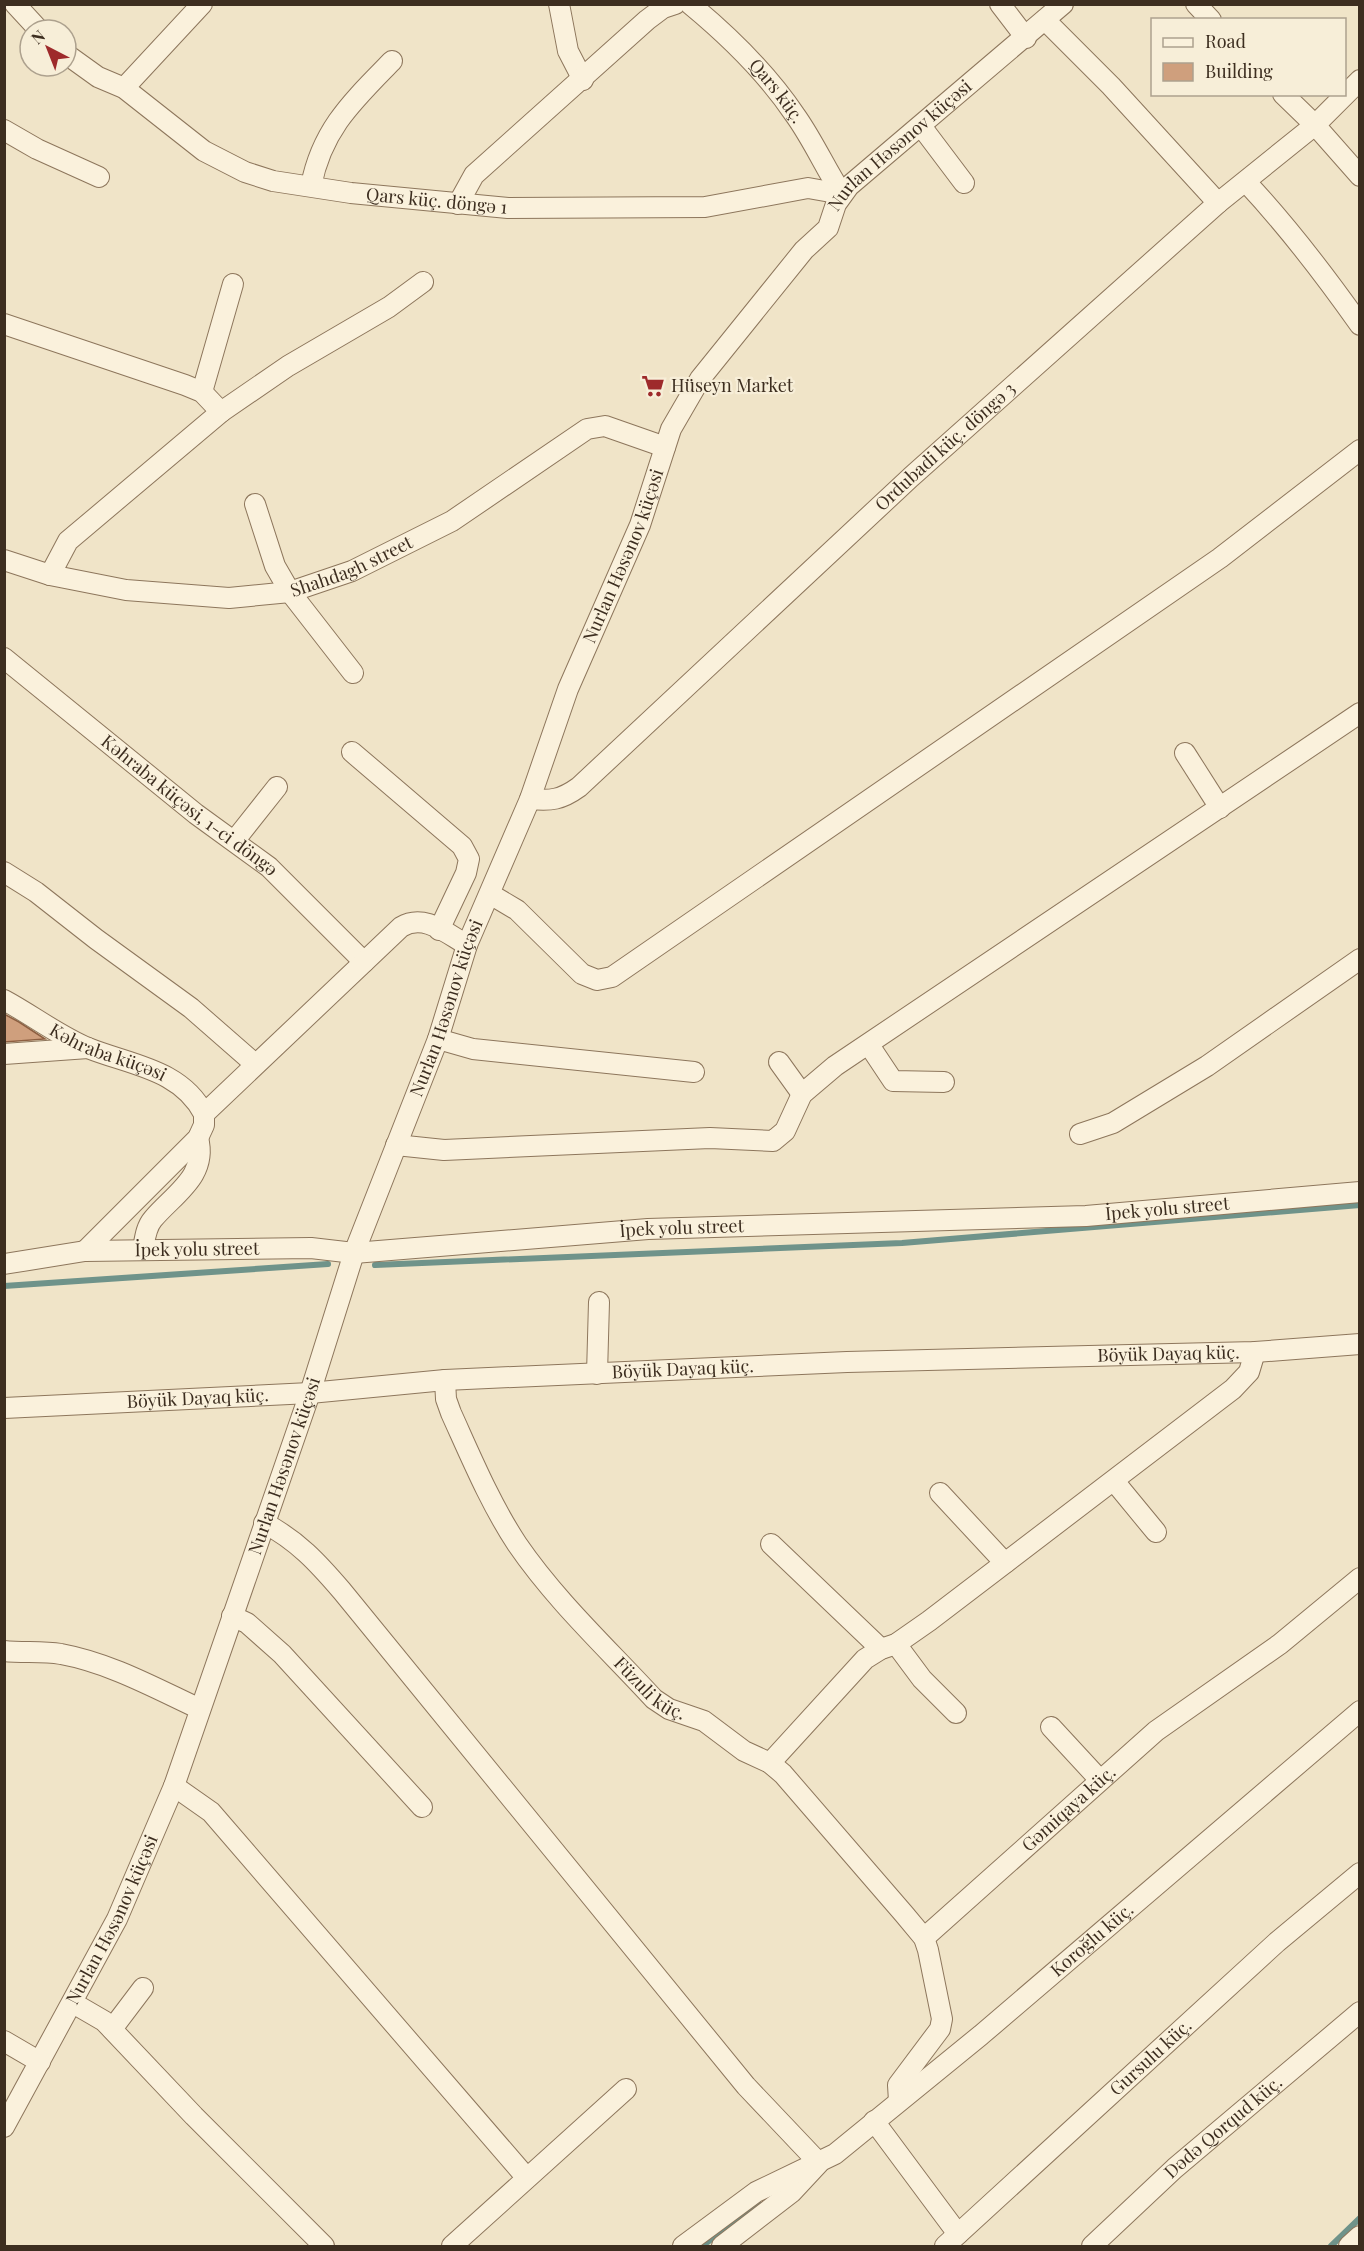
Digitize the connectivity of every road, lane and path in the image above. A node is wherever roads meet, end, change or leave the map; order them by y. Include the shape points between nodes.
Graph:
1 (15, 4) edge
2 (202, 4) edge
3 (559, 4) edge
4 (675, 4) edge
5 (690, 4) edge
6 (1000, 4) edge
7 (1063, 4) edge
8 (1196, 4) edge
9 (28, 18) edge
10 (1209, 18) edge
11 (1045, 20) junction
12 (1026, 38) junction
13 (392, 62) dead end
14 (78, 63) edge
15 (583, 80) junction
16 (1359, 80) edge
17 (124, 88) junction
18 (1346, 93) edge
19 (1285, 96) edge
20 (1343, 96) edge
21 (1315, 125) junction
22 (921, 126) junction
23 (4, 130) edge
24 (1359, 176) edge
25 (99, 177) dead end
26 (1246, 182) junction
27 (964, 183) dead end
28 (311, 186) junction
29 (842, 194) junction
30 (1218, 203) junction
31 (458, 204) junction
32 (423, 282) dead end
33 (233, 284) dead end
34 (4, 324) edge
35 (1359, 325) edge
36 (202, 392) junction
37 (221, 412) junction
38 (665, 447) junction
39 (1359, 450) edge
40 (255, 504) dead end
41 (4, 560) edge
42 (50, 575) junction
43 (290, 592) junction
44 (4, 658) edge
45 (353, 673) dead end
46 (1359, 713) edge
47 (352, 752) dead end
48 (1185, 753) dead end
49 (277, 787) dead end
50 (530, 800) junction
51 (1220, 808) junction
52 (235, 840) junction
53 (4, 872) edge
54 (490, 894) junction
55 (439, 930) junction
56 (467, 945) junction
57 (1359, 959) edge
58 (364, 962) junction
59 (4, 1000) edge
60 (438, 1039) junction
61 (869, 1045) junction
62 (88, 1048) junction
63 (4, 1054) edge
64 (779, 1062) dead end
65 (255, 1064) junction
66 (693, 1072) dead end
67 (944, 1082) dead end
68 (802, 1094) junction
69 (204, 1114) junction
70 (1080, 1134) dead end
71 (198, 1138) junction
72 (396, 1144) junction
73 (1359, 1192) edge
74 (143, 1249) junction
75 (85, 1251) junction
76 (354, 1253) junction
77 (4, 1264) edge
78 (599, 1302) dead end
79 (1359, 1344) edge
80 (1255, 1352) junction
81 (597, 1374) junction
82 (445, 1380) junction
83 (310, 1393) junction
84 (4, 1408) edge
85 (1114, 1481) junction
86 (940, 1492) dead end
87 (264, 1523) junction
88 (1156, 1532) dead end
89 (771, 1544) dead end
90 (1005, 1563) junction
91 (1359, 1578) edge
92 (232, 1616) junction
93 (889, 1646) junction
94 (4, 1651) edge
95 (200, 1709) junction
96 (1359, 1711) edge
97 (956, 1713) dead end
98 (1051, 1727) dead end
99 (770, 1763) junction
100 (1099, 1779) junction
101 (174, 1786) junction
102 (422, 1808) dead end
103 (1359, 1873) edge
104 (924, 1938) junction
105 (143, 1988) dead end
106 (73, 2003) junction
107 (1359, 2013) edge
108 (112, 2029) junction
109 (4, 2041) edge
110 (40, 2062) junction
111 (626, 2088) dead end
112 (899, 2101) junction
113 (874, 2121) junction
114 (4, 2127) edge
115 (819, 2163) junction
116 (526, 2177) junction
117 (1359, 2236) edge
118 (952, 2240) edge
119 (324, 2247) edge
120 (452, 2247) edge
121 (683, 2247) edge
122 (722, 2247) edge
123 (1092, 2247) edge
124 (1349, 2247) edge

1 - 9 street
2 - 17 street
3 - 15 street via 568,51
4 - 15 street via 647,20
5 - 29 street, Qars küç. via 770,80
6 - 12 street
7 - 11 street, Nurlan Həsənov küçəsi
8 - 10 street
11 - 12 street, Nurlan Həsənov küçəsi
11 - 30 street
12 - 22 street, Nurlan Həsənov küçəsi
13 - 28 street via 330,131 316,159
14 - 17 street, Qars küç. döngə 1
15 - 31 street via 474,176
16 - 18 street, Ordubadi küç. döngə 3
17 - 28 street, Qars küç. döngə 1 via 204,151 245,172
19 - 21 street
20 - 21 street, Ordubadi küç. döngə 3
21 - 24 street
21 - 26 street, Ordubadi küç. döngə 3
22 - 27 street
22 - 29 street, Nurlan Həsənov küçəsi via 865,170
23 - 25 street
26 - 30 street, Ordubadi küç. döngə 3
26 - 35 street via 1320,268
28 - 31 street, Qars küç. döngə 1
29 - 31 street, Qars küç. döngə 1 via 808,188 731,205 694,208
29 - 38 street, Nurlan Həsənov küçəsi via 828,228 804,250 700,379
30 - 50 street, Ordubadi küç. döngə 3 via 911,477 579,787 552,801
32 - 37 street
33 - 36 street
34 - 36 street
36 - 37 street
37 - 42 street via 68,541
38 - 43 street, Shahdagh street via 605,426 587,429 452,521 352,571
38 - 50 street, Nurlan Həsənov küçəsi via 640,525 568,689
39 - 54 street via 1221,558 612,977 597,981 582,974 517,910
40 - 43 street via 275,566
41 - 42 street, Shahdagh street
42 - 43 street, Shahdagh street via 126,590 229,598
43 - 45 street
44 - 52 street, Kəhraba küçəsi, 1-ci döngə via 196,814
46 - 51 street
47 - 55 street via 462,846 469,859
48 - 51 street
49 - 52 street
50 - 54 street, Nurlan Həsənov küçəsi
51 - 61 street
52 - 58 street, Kəhraba küçəsi, 1-ci döngə via 303,898
53 - 65 street via 191,1008
54 - 56 street, Nurlan Həsənov küçəsi
55 - 56 street
55 - 58 street via 422,920 411,921
56 - 60 street, Nurlan Həsənov küçəsi
57 - 70 street via 1198,1072 1113,1123
58 - 65 street
59 - 62 street, Kəhraba küçəsi
60 - 66 street via 473,1049
60 - 72 street, Nurlan Həsənov küçəsi
61 - 67 street via 893,1081
61 - 68 street via 835,1066
62 - 63 street
62 - 69 street, Kəhraba küçəsi via 166,1076 193,1096
64 - 68 street
65 - 69 street
68 - 72 street via 786,1131 773,1141 710,1138 444,1150
69 - 71 street
71 - 74 street via 200,1157 195,1173 152,1220
71 - 75 street
72 - 76 street, Nurlan Həsənov küçəsi
73 - 76 street, İpek yolu street via 1086,1216 648,1229
74 - 75 street, İpek yolu street
74 - 76 street, İpek yolu street via 311,1248
75 - 77 street, İpek yolu street
76 - 83 street, Nurlan Həsənov küçəsi
78 - 81 street
79 - 80 street, Böyük Dayaq küç.
80 - 81 street, Böyük Dayaq küç. via 847,1362
80 - 85 street via 1249,1372 1233,1389
81 - 82 street, Böyük Dayaq küç.
82 - 83 street, Böyük Dayaq küç.
82 - 99 street, Füzuli küç. via 451,1413 493,1503 546,1582 654,1699 669,1709 704,1721 744,1751
83 - 84 street, Böyük Dayaq küç.
83 - 87 street, Nurlan Həsənov küçəsi
85 - 88 street
85 - 90 street
86 - 90 street
87 - 92 street, Nurlan Həsənov küçəsi
87 - 115 street via 304,1547 746,2086
89 - 93 street
90 - 93 street
91 - 100 street, Gəmiqaya küç. via 1280,1644 1156,1731
92 - 95 street, Nurlan Həsənov küçəsi
92 - 102 street via 247,1623 282,1654
93 - 97 street
93 - 99 street via 848,1676
94 - 95 street via 57,1653 84,1659
95 - 101 street, Nurlan Həsənov küçəsi
96 - 112 street, Koroğlu küç.
98 - 100 street
99 - 104 street, Füzuli küç. via 798,1790
100 - 104 street, Gəmiqaya küç.
101 - 106 street, Nurlan Həsənov küçəsi via 122,1909
101 - 116 street via 211,1812
103 - 118 street, Gursulu küç. via 1277,1942
104 - 112 street via 942,2019 934,2039 898,2085
105 - 108 street
106 - 108 street via 95,2014
106 - 110 street, Nurlan Həsənov küçəsi
107 - 123 street, Dədə Qorqud küç. via 1175,2168
108 - 119 street
109 - 110 street
110 - 114 street, Nurlan Həsənov küçəsi
111 - 116 street
112 - 113 street, Koroğlu küç.
113 - 115 street, Koroğlu küç.
113 - 118 street
115 - 121 street, Koroğlu küç. via 756,2192
115 - 122 street, Koroğlu küç. via 792,2192
116 - 120 street
117 - 124 street

